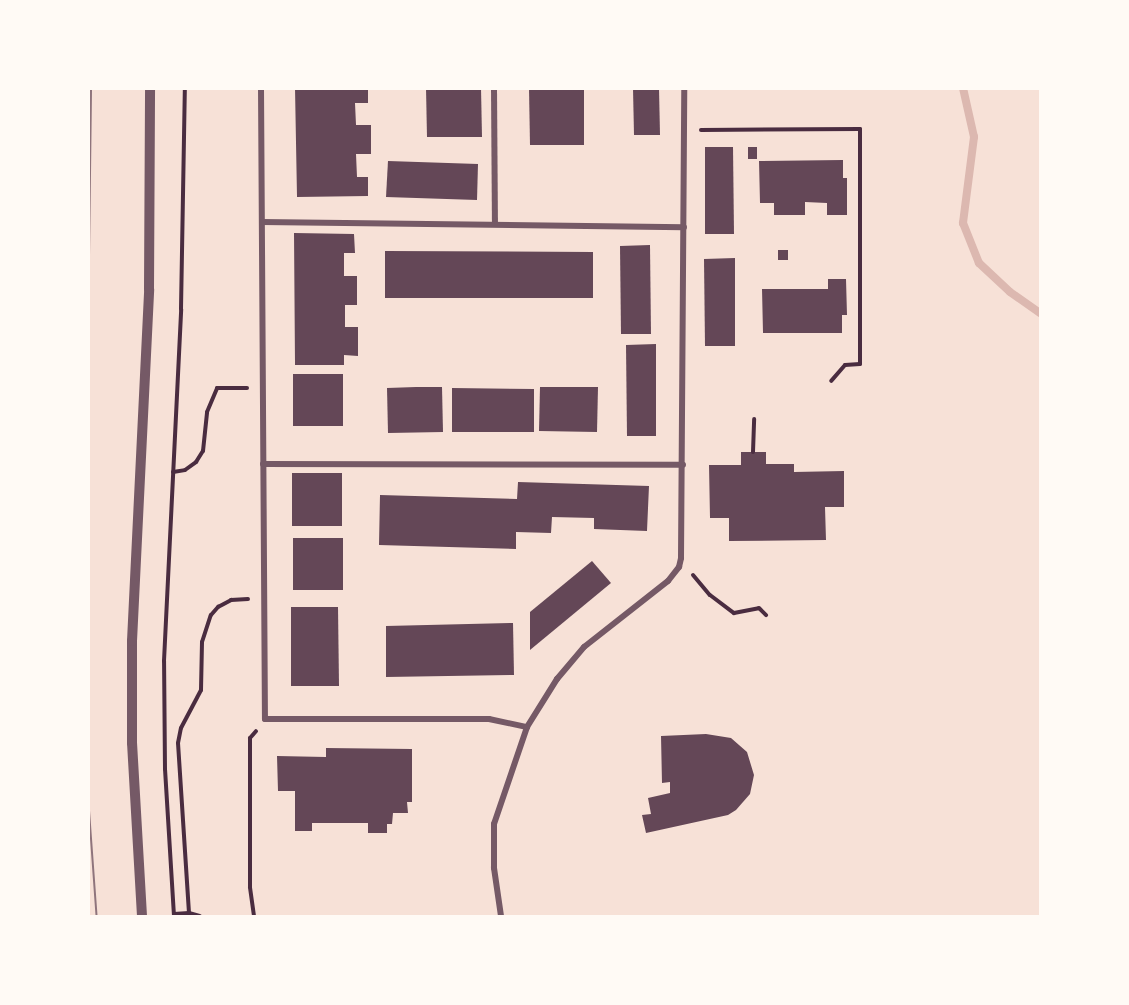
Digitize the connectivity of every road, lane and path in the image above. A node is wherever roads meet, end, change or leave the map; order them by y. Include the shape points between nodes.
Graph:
1 (150, 88) edge
2 (185, 88) edge
3 (261, 88) edge
4 (494, 88) edge
5 (684, 88) edge
6 (700, 130) dead end
7 (262, 222) junction
8 (495, 224) junction
9 (684, 227) junction
10 (831, 381) dead end
11 (263, 388) junction
12 (754, 419) dead end
13 (753, 452) dead end
14 (263, 464) junction
15 (683, 465) junction
16 (173, 472) junction
17 (692, 574) dead end
18 (264, 598) junction
19 (766, 615) dead end
20 (265, 719) junction
21 (527, 727) junction
22 (189, 913) junction
23 (174, 915) edge
24 (142, 916) edge
25 (200, 916) edge
26 (254, 916) edge
27 (501, 916) edge

1 - 24 street via 149,289 132,641 132,743
2 - 16 path
3 - 7 street
4 - 8 street
5 - 9 street
6 - 10 path via 860,129 860,364 845,365
7 - 8 street
7 - 11 street
8 - 9 street
9 - 15 street
11 - 14 street
11 - 16 path via 217,388 207,412 203,451 185,470
12 - 13 path
14 - 15 street
14 - 18 street
15 - 21 street via 679,567 668,581 584,647 557,679
16 - 23 path via 164,711
17 - 19 path via 710,595 734,613 759,608
18 - 20 street
18 - 22 path via 231,600 211,615 202,642 201,690 181,728 178,743
20 - 21 street via 489,719
20 - 26 path via 250,738 250,887
21 - 27 street via 494,824 494,868
22 - 23 path
22 - 25 path

